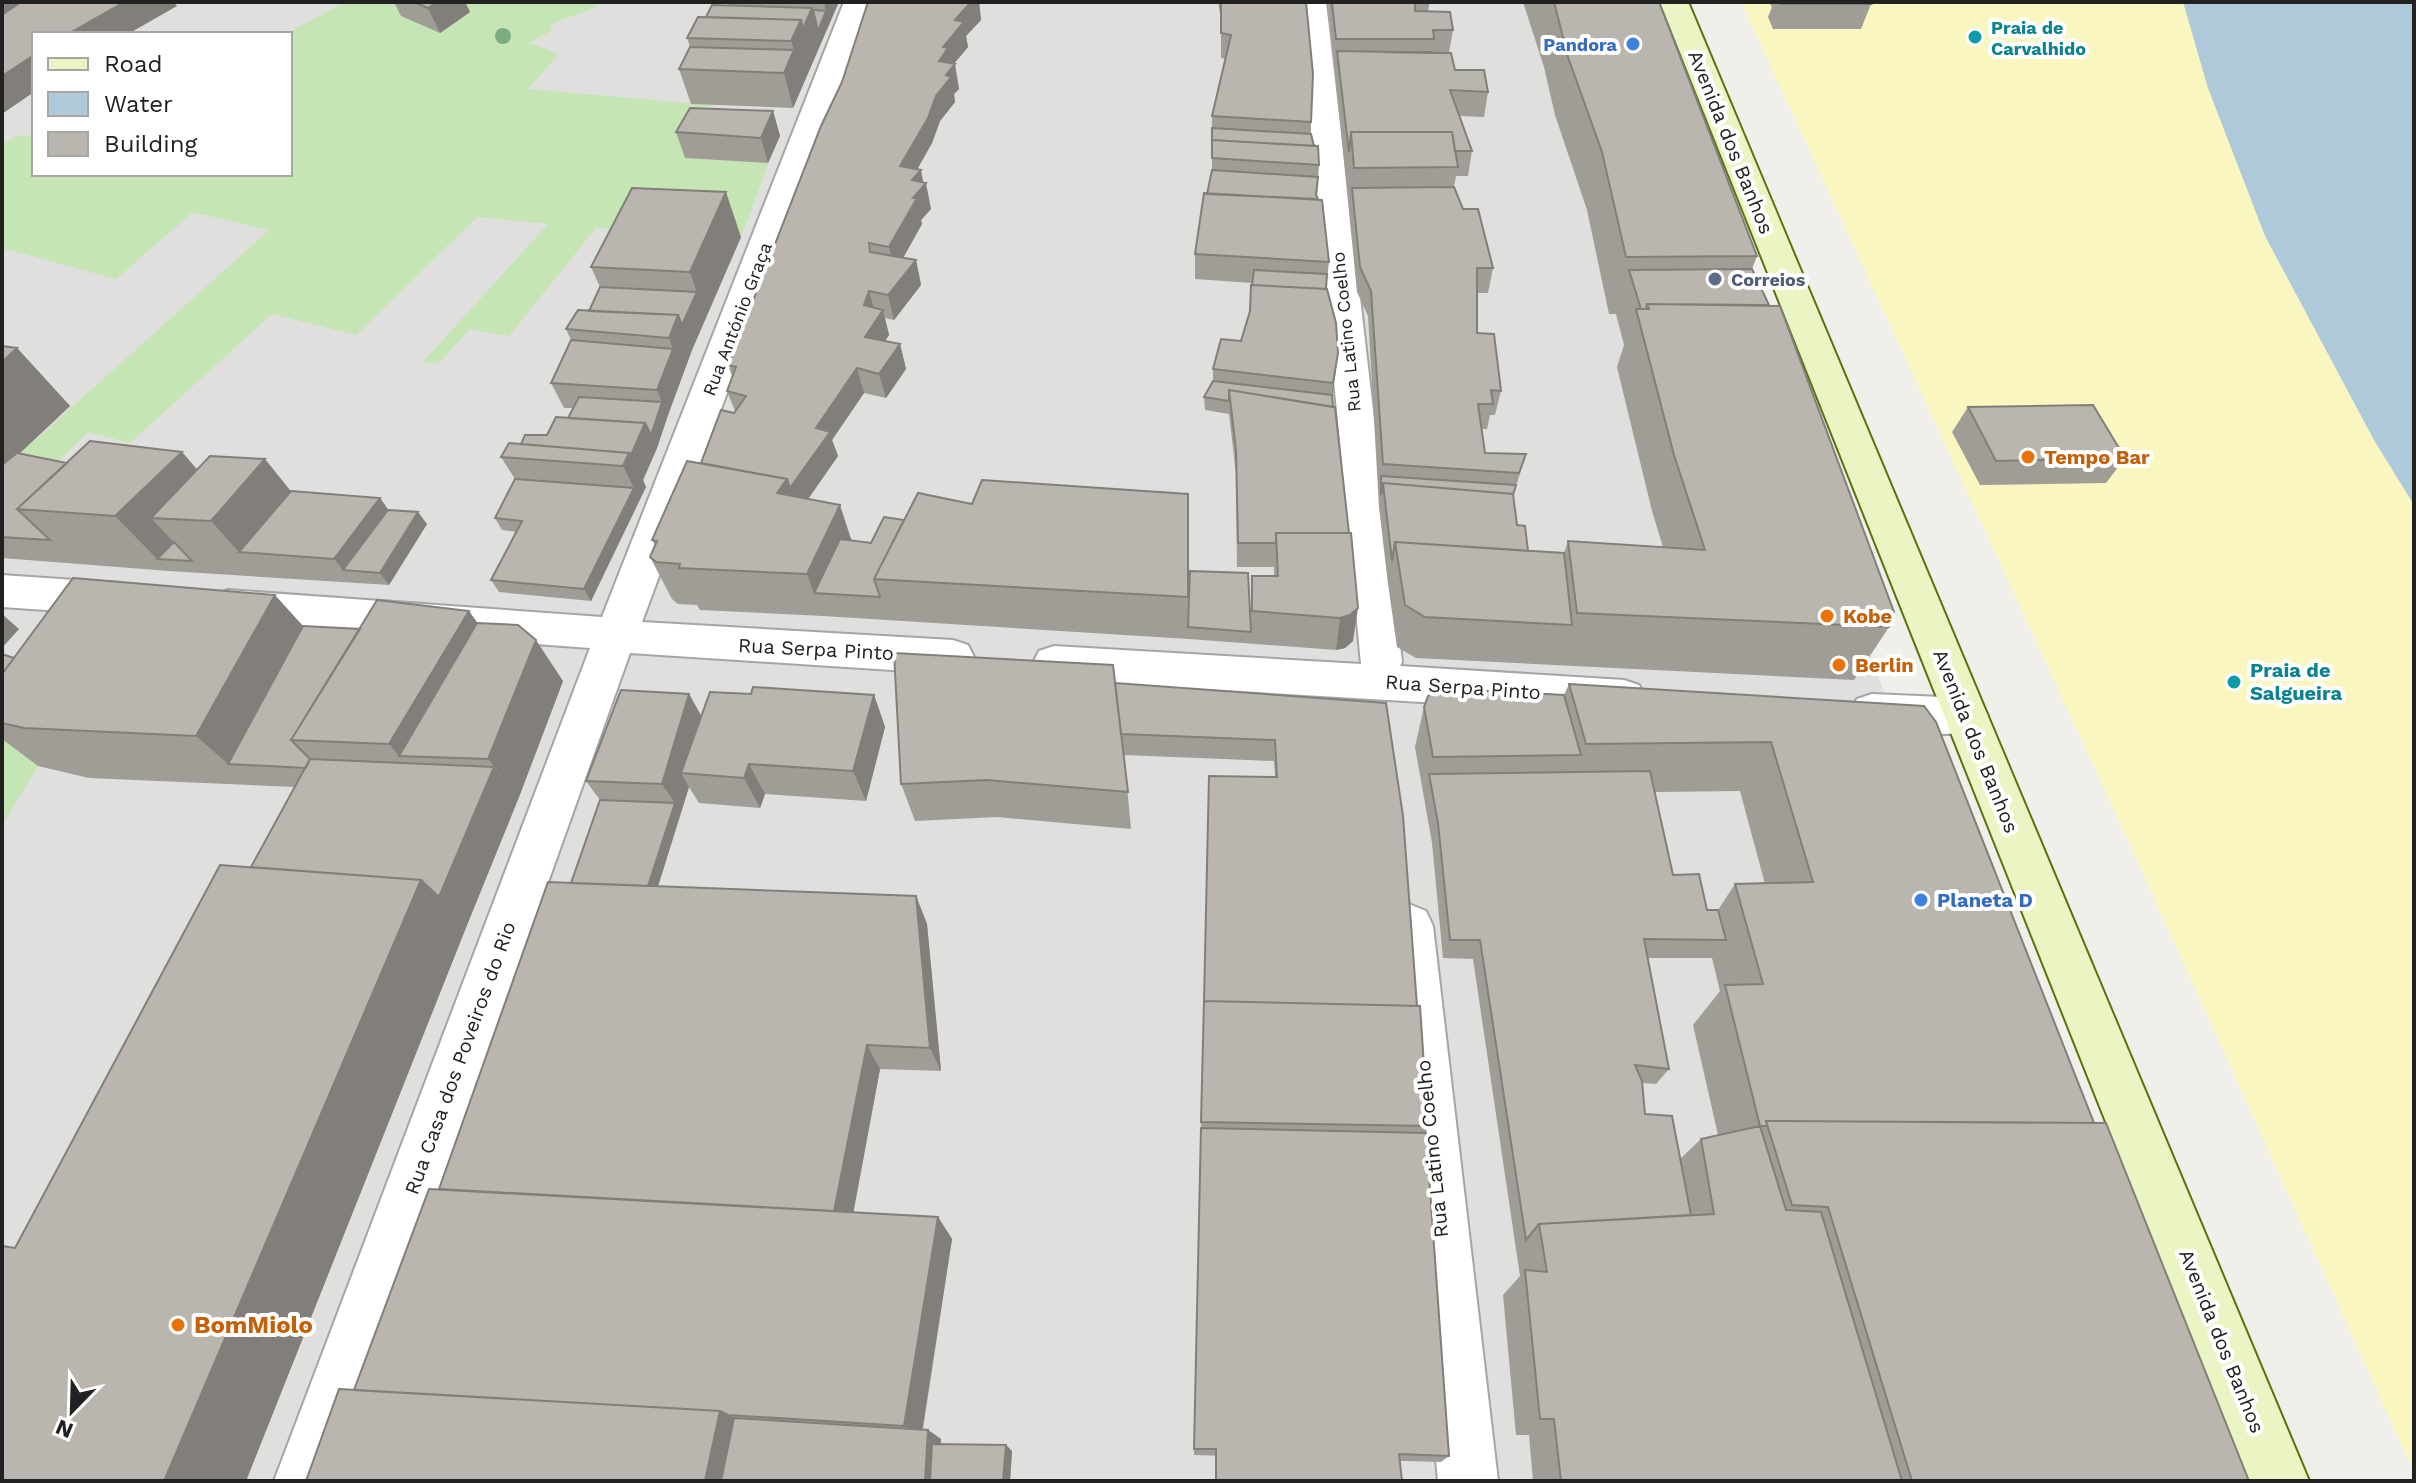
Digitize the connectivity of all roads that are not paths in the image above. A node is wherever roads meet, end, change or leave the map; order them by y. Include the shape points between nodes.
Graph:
1 (858, 2) edge
2 (1312, 2) edge
3 (1674, 2) edge
4 (2, 591) edge
5 (616, 635) junction
6 (1381, 662) dead end
7 (1669, 700) edge
8 (1828, 710) edge
9 (1966, 716) junction
10 (1404, 879) edge
11 (304, 1481) edge
12 (1468, 1481) edge
13 (2279, 1481) edge

1 - 5 street, Rua António Graça
2 - 6 street, Rua Latino Coelho
3 - 9 main road, Avenida dos Banhos
4 - 5 street, Rua Serpa Pinto
5 - 7 street, Rua Serpa Pinto
5 - 11 street, Rua Casa dos Poveiros do Rio
8 - 9 street
9 - 13 main road, Avenida dos Banhos
10 - 12 street, Rua Latino Coelho

